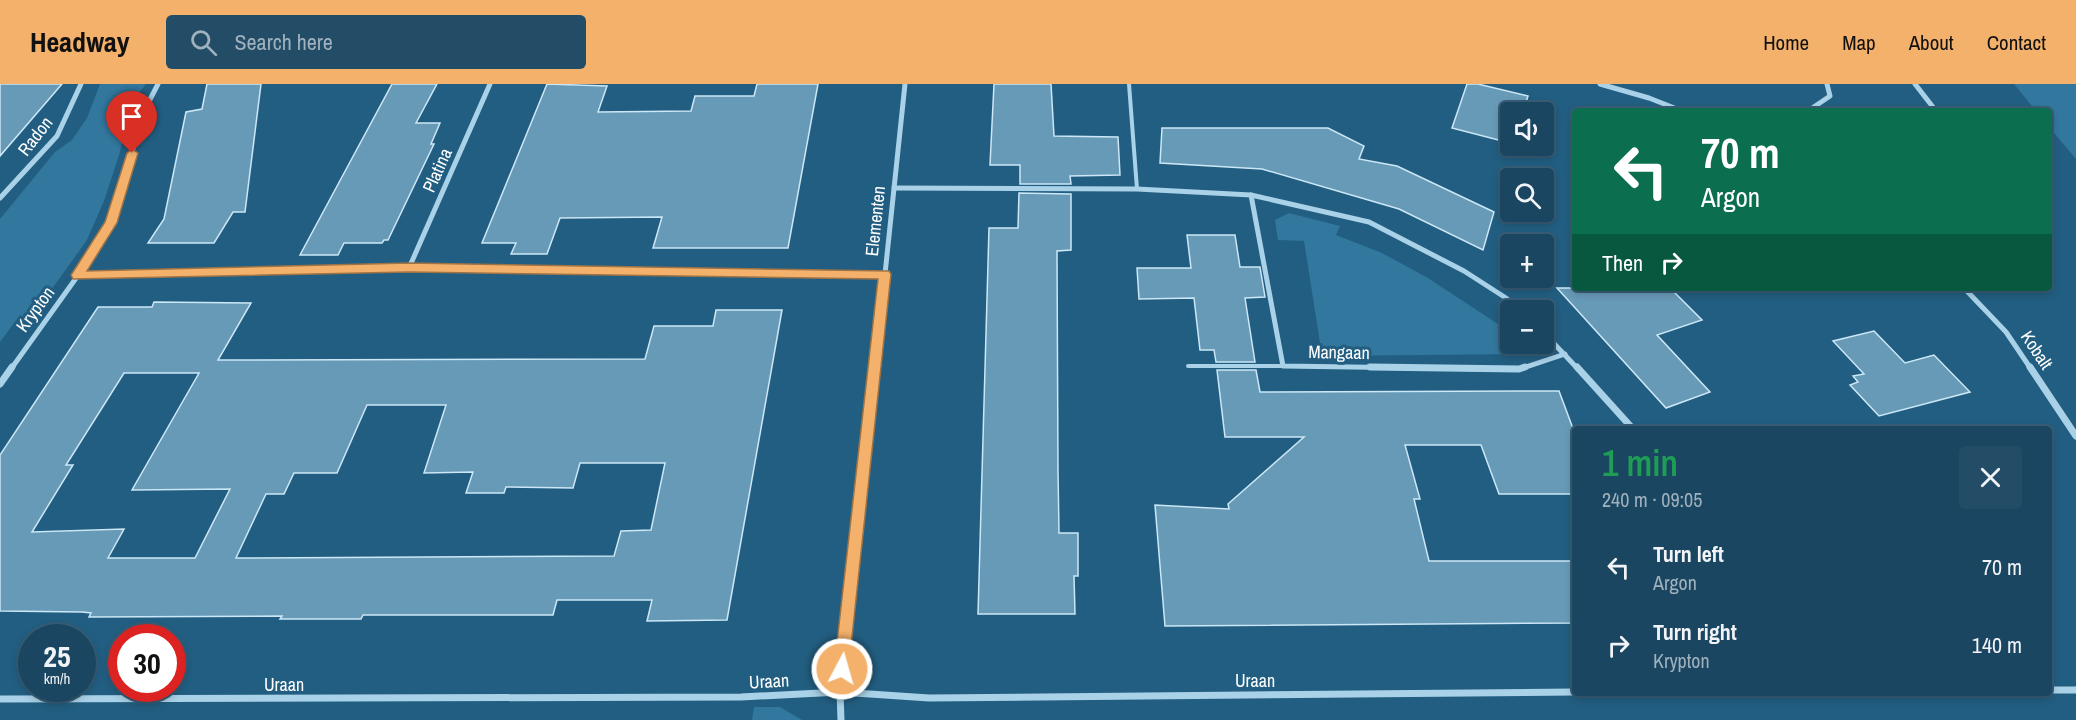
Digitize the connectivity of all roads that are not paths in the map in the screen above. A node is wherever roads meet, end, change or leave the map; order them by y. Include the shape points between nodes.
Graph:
1 (81, 84) edge
2 (158, 84) edge
3 (490, 84) edge
4 (905, 84) edge
5 (1129, 84) edge
6 (1600, 84) edge
7 (1827, 84) edge
8 (1915, 84) edge
9 (1674, 108) edge
10 (1812, 108) edge
11 (1934, 108) edge
12 (894, 188) junction
13 (1137, 189) junction
14 (1251, 195) junction
15 (0, 198) edge
16 (409, 268) junction
17 (884, 274) junction
18 (77, 275) junction
19 (1967, 291) edge
20 (1508, 300) edge
21 (1554, 343) edge
22 (1565, 354) junction
23 (1188, 366) dead end
24 (1283, 366) junction
25 (0, 384) edge
26 (1630, 426) edge
27 (2076, 436) edge
28 (2052, 690) edge
29 (2076, 690) edge
30 (840, 692) junction
31 (1572, 692) edge
32 (0, 699) edge
33 (841, 720) edge

1 - 15 street, Radon via 57,136
2 - 18 street, Krypton via 144,111 111,223
3 - 16 street, Platina
4 - 12 street, Elementen
5 - 13 lane
6 - 9 street
7 - 10 street via 1830,96
8 - 11 street
12 - 13 street
12 - 17 street, Elementen
13 - 14 street
14 - 20 street via 1369,222 1464,271
14 - 24 street, Mangaan
16 - 17 street
16 - 18 street
17 - 30 street, Elementen
18 - 25 street, Krypton
19 - 27 street, Kobalt via 2006,332
21 - 22 street
22 - 24 street, Mangaan via 1519,369
22 - 26 street
23 - 24 lane
28 - 29 street
30 - 31 street, Uraan via 928,698
30 - 32 street, Uraan via 741,697
30 - 33 street, Elementen

